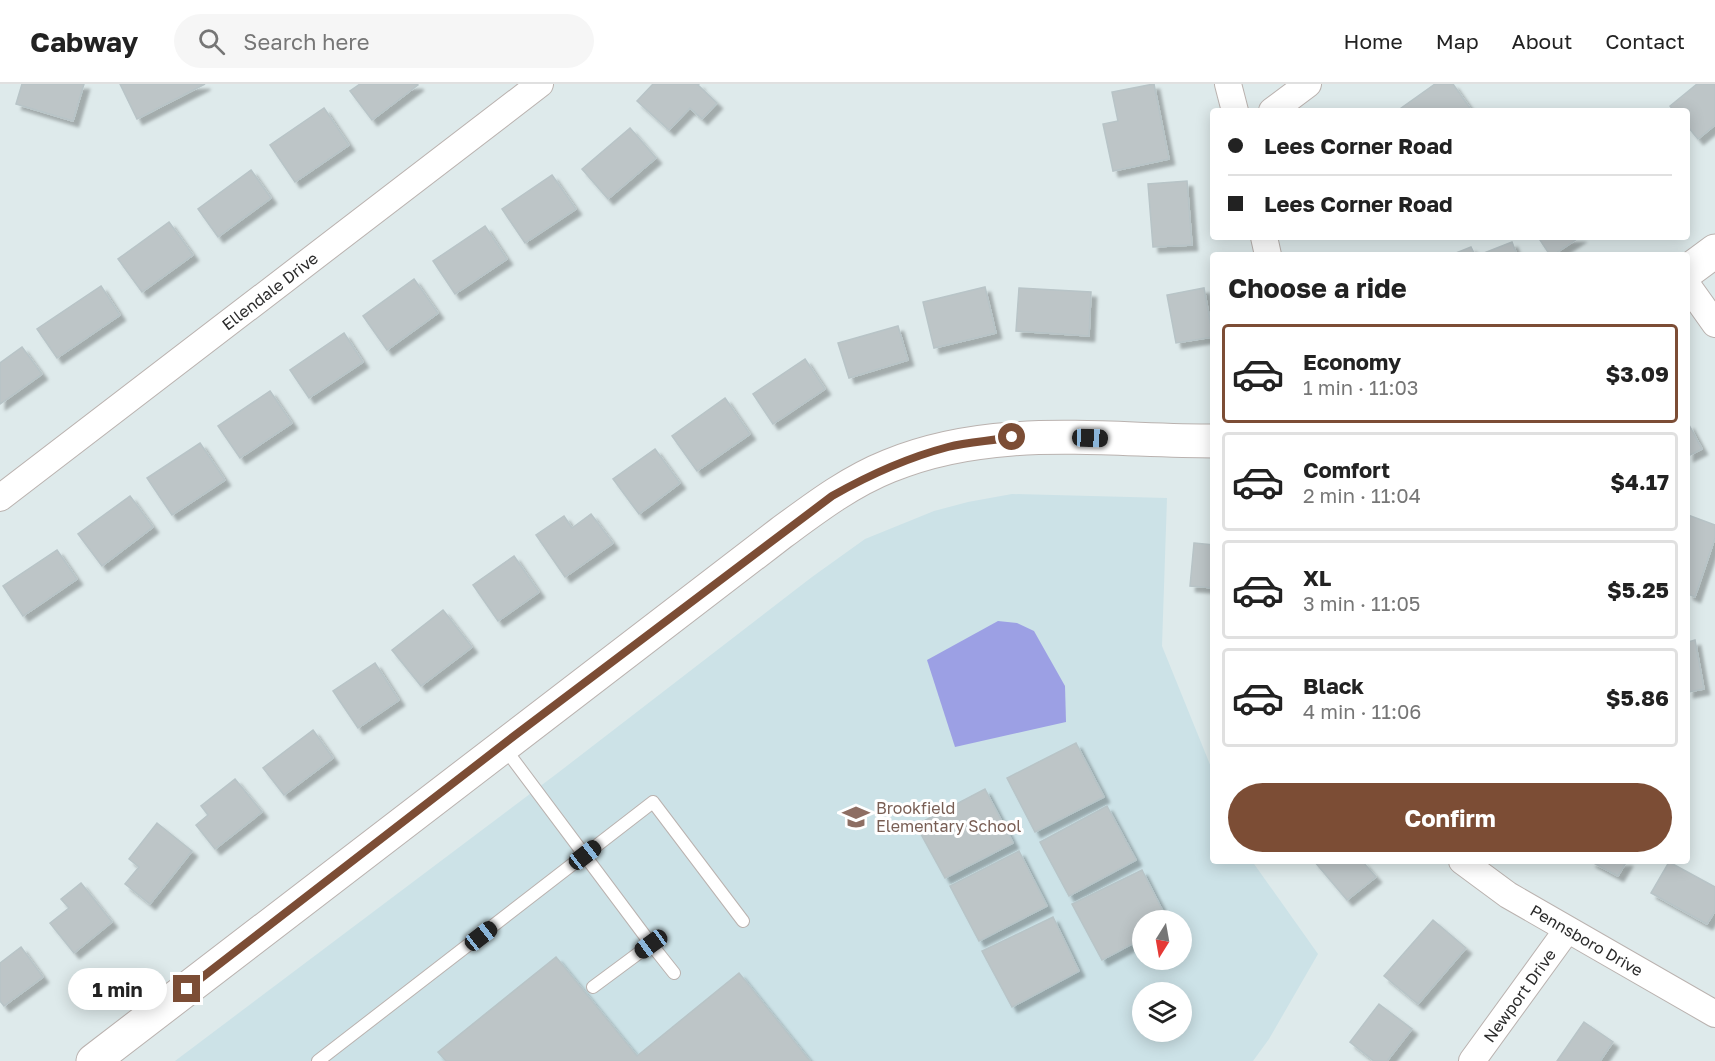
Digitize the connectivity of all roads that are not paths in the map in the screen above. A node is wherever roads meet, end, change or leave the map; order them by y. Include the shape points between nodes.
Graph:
1 (540, 84) edge
2 (1228, 84) edge
3 (1308, 84) edge
4 (1234, 108) edge
5 (1276, 108) edge
6 (1715, 251) edge
7 (1690, 270) edge
8 (1690, 289) edge
9 (1715, 324) edge
10 (1210, 441) edge
11 (0, 498) edge
12 (502, 745) junction
13 (585, 855) junction
14 (1466, 864) edge
15 (743, 921) dead end
16 (1567, 930) junction
17 (651, 944) junction
18 (674, 973) dead end
19 (593, 987) dead end
20 (1715, 1014) edge
21 (107, 1054) edge
22 (318, 1061) edge
23 (1472, 1061) edge

1 - 11 street, Ellendale Drive
2 - 4 street
3 - 5 street
6 - 7 street
8 - 9 street
10 - 12 street via 1012,437 950,447 889,466 832,496
12 - 13 lane
12 - 21 street
13 - 15 lane via 653,802
13 - 17 lane
13 - 22 lane
14 - 16 street, Pennsboro Drive
16 - 20 street, Pennsboro Drive
16 - 23 street, Newport Drive
17 - 18 lane
17 - 19 lane

